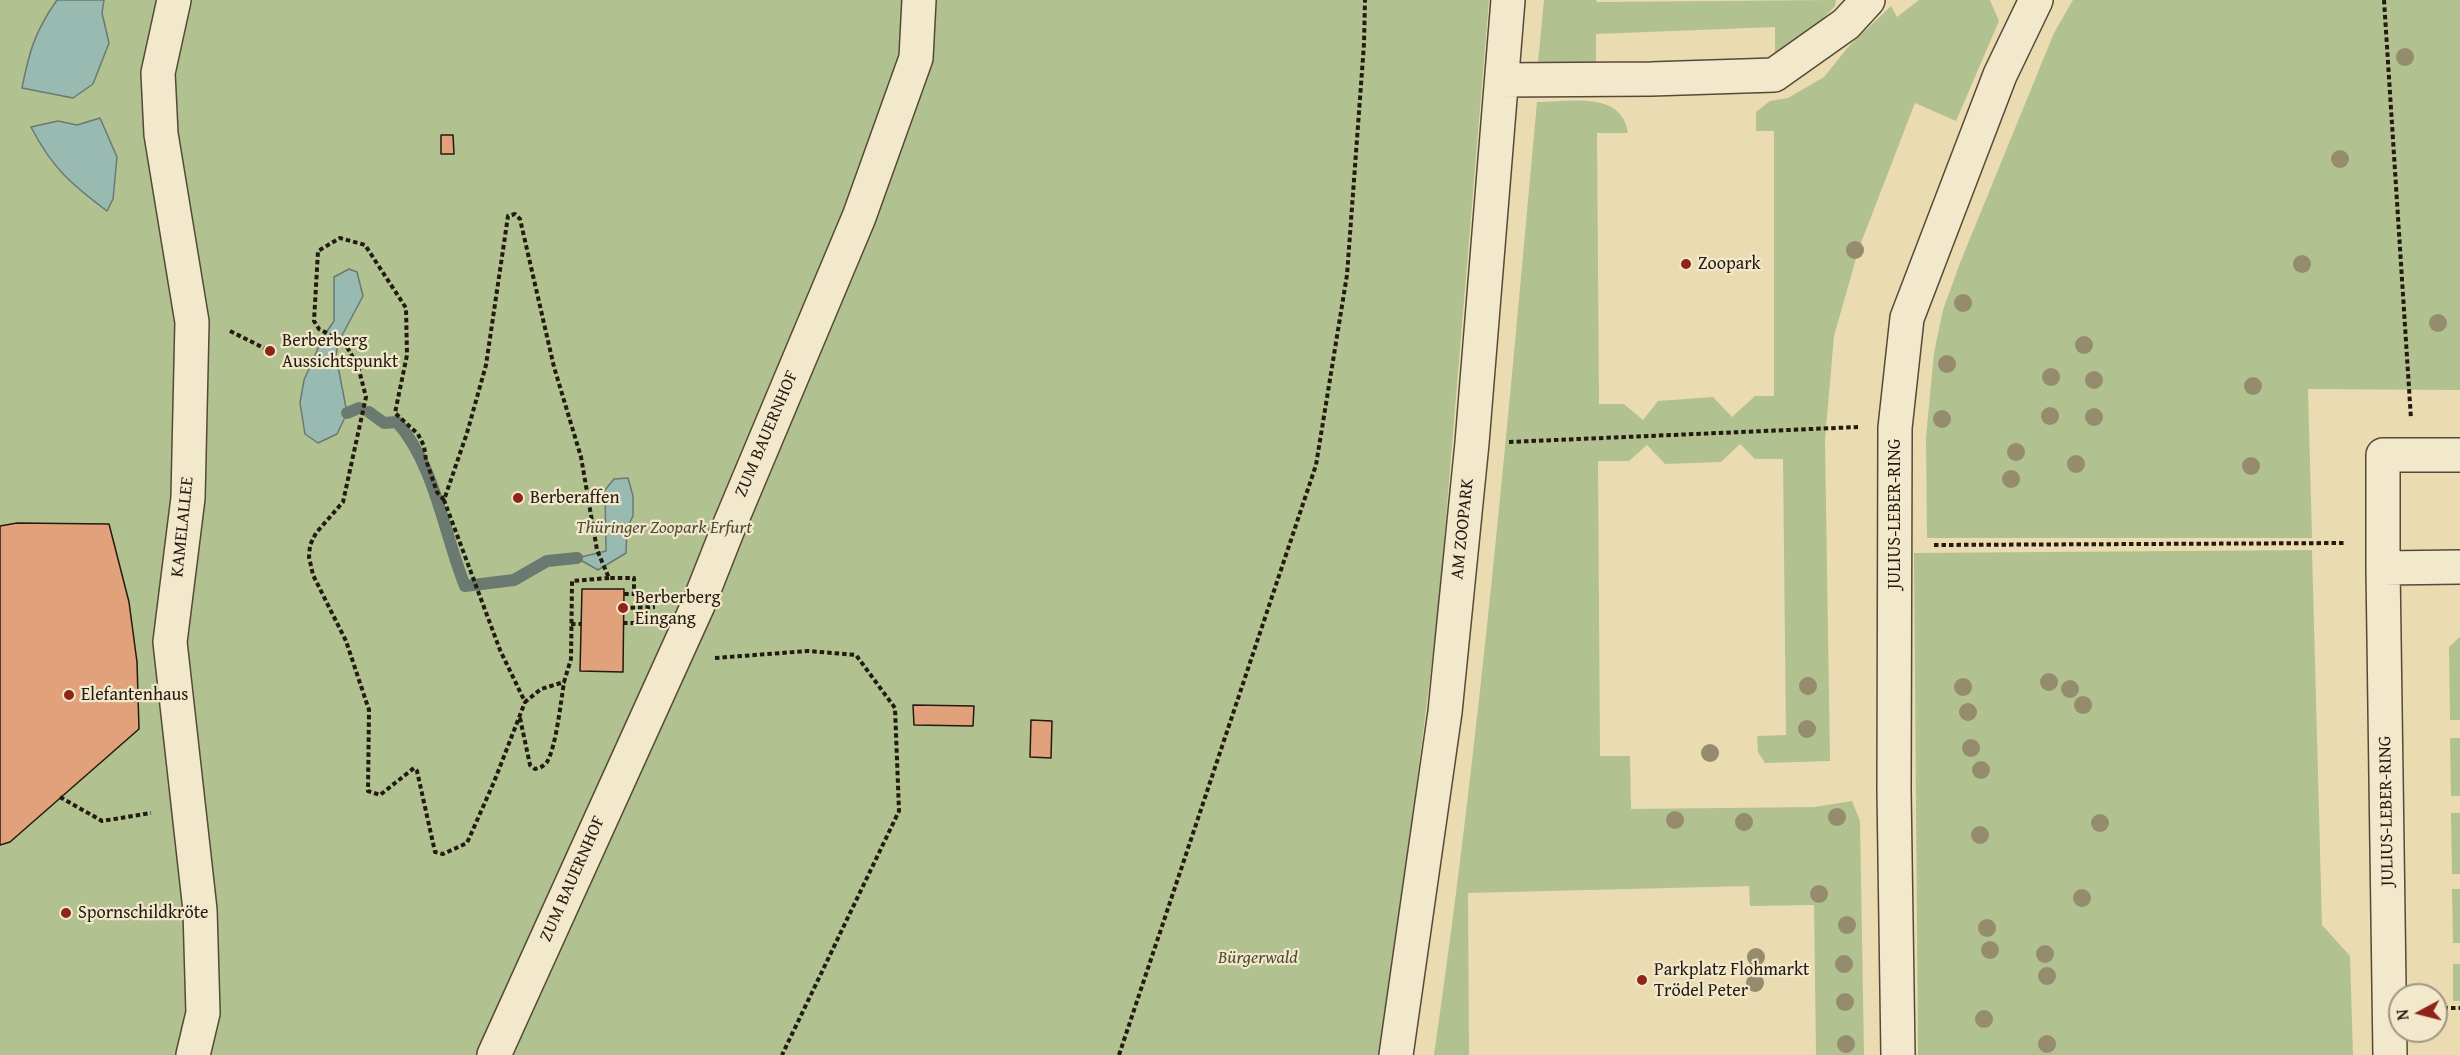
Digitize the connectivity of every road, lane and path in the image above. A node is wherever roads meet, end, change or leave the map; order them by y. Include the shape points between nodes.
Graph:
1 (174, 0) edge
2 (919, 0) edge
3 (1365, 0) edge
4 (1508, 0) edge
5 (1868, 0) edge
6 (2036, 0) edge
7 (2385, 0) edge
8 (1502, 80) junction
9 (221, 327) dead end
10 (270, 351) dead end
11 (1830, 427) dead end
12 (1472, 443) junction
13 (2413, 455) junction
14 (2460, 455) edge
15 (444, 500) junction
16 (1895, 545) junction
17 (2383, 555) junction
18 (2460, 567) edge
19 (609, 578) junction
20 (624, 594) dead end
21 (623, 623) dead end
22 (658, 623) dead end
23 (571, 624) junction
24 (581, 624) dead end
25 (672, 661) junction
26 (564, 682) junction
27 (525, 702) junction
28 (520, 717) junction
29 (60, 797) dead end
30 (188, 807) junction
31 (193, 1055) edge
32 (494, 1055) edge
33 (782, 1055) edge
34 (1119, 1055) edge
35 (1396, 1055) edge
36 (1898, 1055) edge
37 (2390, 1055) edge

1 - 30 street, KAMELALLEE via 158,73 161,134 192,322 188,498 170,642
2 - 25 street, ZUM BAUERNHOF via 916,58 859,217
3 - 34 path via 1347,275 1316,465
4 - 8 street, AM ZOOPARK
5 - 8 street via 1846,24 1774,75
6 - 16 street, JULIUS-LEBER-RING via 2000,75 1907,318 1895,428
7 - 13 path
8 - 12 street, AM ZOOPARK
9 - 10 path
11 - 12 path
12 - 35 street, AM ZOOPARK via 1444,712
13 - 14 street, JULIUS-LEBER-RING
13 - 17 street, JULIUS-LEBER-RING via 2383,455
15 - 19 path via 486,365 508,216 515,214 520,219 554,367 581,457 597,550
15 - 27 path via 500,650
15 - 28 path via 437,492 418,434 395,413 407,355 406,308 364,245 340,238 318,251 314,321 319,329 344,342 358,366 366,397 343,502 316,533 309,557 313,575 346,641 369,710 368,791 380,795 414,768 435,852 443,854 467,843
16 - 17 path
16 - 36 street, JULIUS-LEBER-RING
17 - 18 street
17 - 37 street, JULIUS-LEBER-RING
19 - 20 path via 634,578 633,594
19 - 23 path via 572,581
21 - 22 path
23 - 24 path
23 - 26 path via 571,659
25 - 32 street, ZUM BAUERNHOF
25 - 33 path via 808,651 856,655 895,708 899,811
26 - 27 path via 541,689
26 - 28 path via 547,762 540,768 530,765
27 - 28 path
29 - 30 path via 102,821
30 - 31 street, KAMELALLEE via 200,910 203,1013

